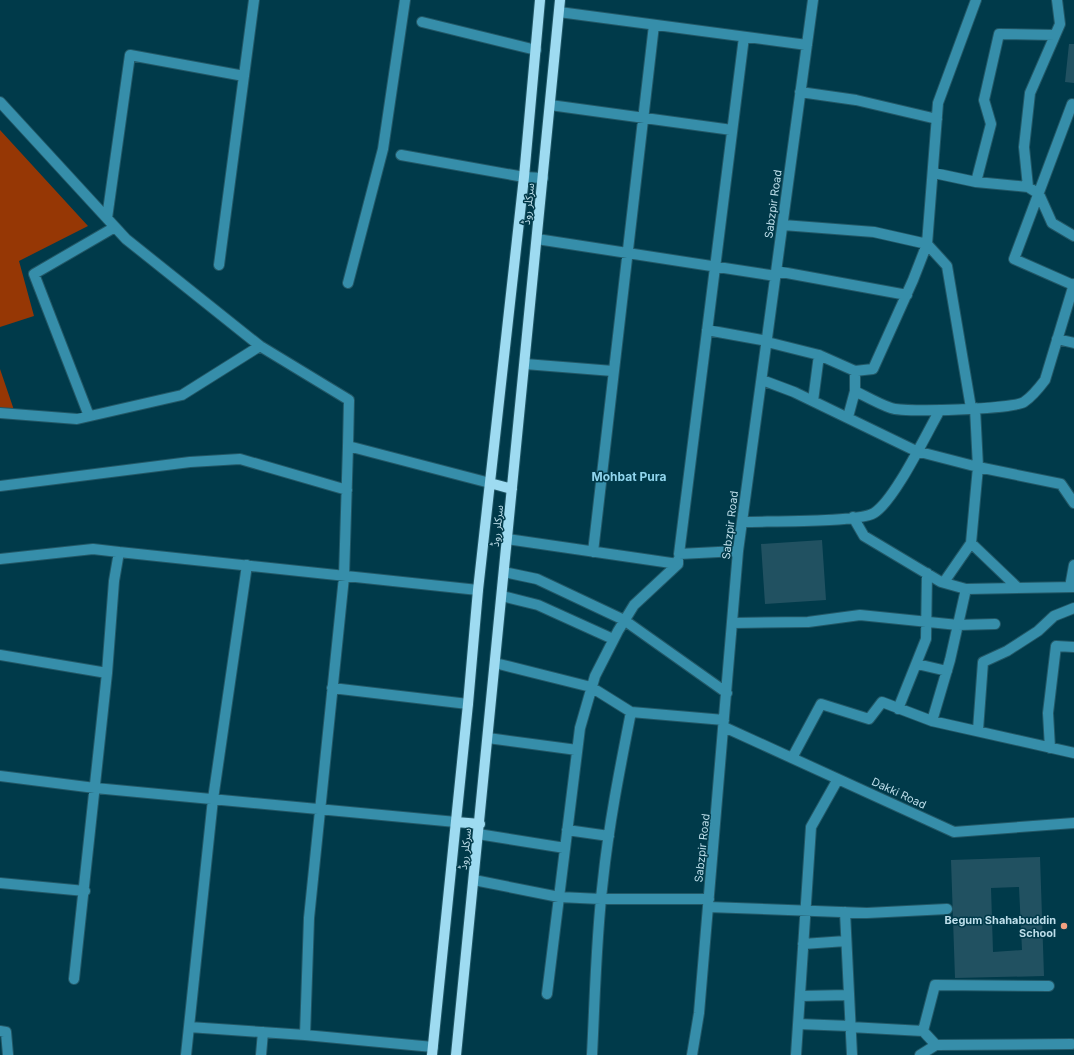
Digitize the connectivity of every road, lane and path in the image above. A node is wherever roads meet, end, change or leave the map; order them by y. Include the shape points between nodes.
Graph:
1 (254, 0) edge
2 (405, 0) edge
3 (540, 0) edge
4 (560, 0) edge
5 (813, 0) edge
6 (976, 0) edge
7 (1057, 0) edge
8 (559, 12) junction
9 (422, 22) dead end
10 (654, 24) junction
11 (1055, 35) junction
12 (744, 36) junction
13 (807, 45) junction
14 (536, 50) junction
15 (244, 76) junction
16 (800, 92) junction
17 (0, 102) edge
18 (1072, 104) dead end
19 (550, 105) junction
20 (643, 119) junction
21 (937, 120) junction
22 (732, 130) junction
23 (401, 155) dead end
24 (934, 173) junction
25 (524, 177) junction
26 (543, 178) junction
27 (976, 182) junction
28 (1028, 188) junction
29 (1039, 194) junction
30 (107, 218) junction
31 (782, 225) junction
32 (115, 227) junction
33 (1074, 236) edge
34 (537, 239) junction
35 (927, 244) junction
36 (627, 253) junction
37 (218, 265) dead end
38 (716, 265) junction
39 (776, 274) junction
40 (348, 283) dead end
41 (1074, 284) edge
42 (907, 295) junction
43 (707, 330) junction
44 (1057, 340) junction
45 (767, 341) junction
46 (1074, 343) edge
47 (260, 346) junction
48 (819, 355) junction
49 (524, 364) junction
50 (613, 371) junction
51 (855, 371) junction
52 (762, 380) junction
53 (855, 391) junction
54 (813, 401) junction
55 (973, 408) junction
56 (940, 410) junction
57 (0, 413) edge
58 (89, 416) junction
59 (848, 417) junction
60 (348, 446) junction
61 (916, 451) junction
62 (978, 467) junction
63 (490, 483) junction
64 (0, 486) edge
65 (512, 489) junction
66 (347, 490) junction
67 (1074, 503) edge
68 (853, 517) junction
69 (743, 522) junction
70 (507, 539) junction
71 (971, 543) junction
72 (738, 551) junction
73 (119, 552) junction
74 (593, 552) junction
75 (0, 559) edge
76 (679, 559) junction
77 (247, 565) junction
78 (1074, 570) edge
79 (504, 572) junction
80 (926, 573) junction
81 (344, 577) junction
82 (944, 582) junction
83 (1072, 587) edge
84 (1018, 588) junction
85 (966, 589) junction
86 (478, 590) junction
87 (502, 596) junction
88 (1074, 608) edge
89 (624, 620) junction
90 (926, 621) junction
91 (733, 623) junction
92 (995, 624) dead end
93 (958, 625) junction
94 (613, 639) junction
95 (1074, 647) edge
96 (0, 655) edge
97 (495, 663) junction
98 (917, 664) junction
99 (947, 671) junction
100 (107, 673) junction
101 (591, 687) junction
102 (332, 688) junction
103 (727, 693) junction
104 (468, 704) junction
105 (898, 709) junction
106 (631, 712) junction
107 (932, 721) junction
108 (724, 724) junction
109 (978, 730) junction
110 (488, 738) junction
111 (1050, 748) junction
112 (577, 750) junction
113 (1074, 753) edge
114 (792, 758) junction
115 (0, 776) edge
116 (838, 779) junction
117 (95, 788) junction
118 (213, 799) junction
119 (320, 809) junction
120 (456, 822) junction
121 (1074, 823) edge
122 (479, 829) junction
123 (567, 830) junction
124 (609, 836) junction
125 (565, 848) junction
126 (474, 880) junction
127 (0, 883) edge
128 (85, 891) junction
129 (559, 897) junction
130 (601, 899) junction
131 (708, 903) junction
132 (948, 909) dead end
133 (805, 911) junction
134 (845, 912) junction
135 (846, 941) junction
136 (803, 944) junction
137 (74, 979) dead end
138 (1049, 986) dead end
139 (547, 994) dead end
140 (848, 995) junction
141 (800, 996) junction
142 (798, 1024) junction
143 (850, 1026) junction
144 (189, 1027) junction
145 (0, 1031) edge
146 (923, 1031) junction
147 (263, 1032) junction
148 (305, 1035) junction
149 (1072, 1044) dead end
150 (936, 1045) junction
151 (432, 1051) edge
152 (8, 1055) edge
153 (186, 1055) edge
154 (261, 1055) edge
155 (456, 1055) edge
156 (592, 1055) edge
157 (692, 1055) edge
158 (796, 1055) edge
159 (852, 1055) edge
160 (920, 1055) edge

1 - 15 street
2 - 40 street via 383,149
3 - 14 main road
4 - 8 main road, سرکلر روڈ
5 - 13 street, Sabzpir Road
6 - 21 street via 938,103
7 - 11 street via 1060,24
8 - 10 street
8 - 19 main road, سرکلر روڈ
9 - 14 street
10 - 12 street
10 - 20 street
11 - 27 street via 999,34 984,100 991,124
11 - 28 street via 1030,93 1024,147
12 - 13 street
12 - 22 street
13 - 16 street, Sabzpir Road
14 - 25 main road
15 - 30 street via 130,55
15 - 37 street
16 - 21 street via 856,100
16 - 31 street, Sabzpir Road
17 - 30 street
18 - 29 street
19 - 20 street
19 - 26 main road, سرکلر روڈ
20 - 22 street
20 - 36 street
21 - 24 street
22 - 38 street
23 - 25 street
24 - 27 street
24 - 35 street
25 - 26 street
25 - 63 main road
26 - 34 main road, سرکلر روڈ
27 - 28 street
28 - 29 street
29 - 33 street via 1052,224
29 - 41 street via 1014,259
30 - 32 street
31 - 35 street via 874,232
31 - 39 street, Sabzpir Road
32 - 47 street via 126,239
32 - 58 street via 34,274
34 - 36 street
34 - 49 main road, سرکلر روڈ
35 - 42 street
35 - 55 street via 947,266
36 - 38 street
36 - 50 street
38 - 39 street
38 - 43 street
39 - 42 street
39 - 45 street, Sabzpir Road
41 - 44 street
42 - 51 street via 873,369
43 - 45 street
43 - 76 street
44 - 46 street
44 - 55 street via 1046,380 1037,392 1024,402 1001,407
45 - 48 street
45 - 52 street, Sabzpir Road
47 - 58 street via 182,395
47 - 60 street via 349,400
48 - 51 street
48 - 54 street
49 - 50 street
49 - 65 main road, سرکلر روڈ
50 - 74 street
51 - 53 street
52 - 54 street
52 - 69 street, Sabzpir Road
53 - 56 street via 892,409
53 - 59 street
54 - 59 street
55 - 56 street
55 - 62 street
56 - 61 street
57 - 58 street via 77,419
59 - 61 street
60 - 63 street
60 - 66 street
61 - 62 street
61 - 68 street via 894,491 874,513
62 - 67 street via 1061,484
62 - 71 street
63 - 65 main road
63 - 86 main road
64 - 66 street via 190,462 240,459
65 - 70 main road, سرکلر روڈ
66 - 81 street
68 - 69 street
68 - 80 street via 864,536
69 - 72 street, Sabzpir Road
70 - 74 street
70 - 79 main road, سرکلر روڈ
71 - 82 street
71 - 84 street
72 - 76 street
72 - 91 street, Sabzpir Road
73 - 75 street via 93,549
73 - 77 street
73 - 100 street via 114,581
74 - 76 street
76 - 89 street via 634,605
77 - 81 street
77 - 118 street
78 - 83 street
79 - 87 main road, سرکلر روڈ
79 - 89 street via 537,579
80 - 82 street
80 - 90 street
81 - 86 street
81 - 102 street
82 - 85 street
83 - 84 street
84 - 85 street
85 - 93 street
86 - 104 main road
87 - 94 street via 538,605
87 - 97 main road, سرکلر روڈ
88 - 109 street via 1054,616 1038,631 1007,651 983,662
89 - 94 street
89 - 103 street
90 - 91 street via 860,615 808,622
90 - 93 street
90 - 98 street via 926,640
91 - 103 street, Sabzpir Road
92 - 93 street
93 - 99 street
94 - 101 street
95 - 111 street via 1056,646 1048,713
96 - 100 street
97 - 101 street
97 - 110 main road, سرکلر روڈ
98 - 99 street
98 - 105 street
99 - 107 street
100 - 117 street
101 - 106 street
101 - 112 street
102 - 104 street
102 - 119 street
103 - 108 street, Sabzpir Road
104 - 120 main road
105 - 107 street
105 - 114 street via 882,702 869,719 821,704
106 - 108 street, Dakki Road
106 - 124 street
107 - 109 street
108 - 114 street, Dakki Road
108 - 131 street, Sabzpir Road
109 - 111 street
110 - 112 street
110 - 122 main road, سرکلر روڈ
111 - 113 street
112 - 123 street
114 - 116 street, Dakki Road
115 - 117 street
116 - 121 street, Dakki Road via 954,832
116 - 133 street via 811,827
117 - 118 street
117 - 128 street
118 - 119 street
118 - 144 street
119 - 120 street
119 - 148 street via 309,918
120 - 122 main road
120 - 151 main road
122 - 125 street
122 - 126 main road, سرکلر روڈ
123 - 124 street
123 - 125 street
124 - 130 street
125 - 129 street
126 - 129 street
126 - 155 main road, سرکلر روڈ
127 - 128 street
128 - 137 street
129 - 130 street
129 - 139 street
130 - 131 street
130 - 156 street
131 - 133 street
131 - 157 street, Sabzpir Road via 699,1013
132 - 134 street
133 - 134 street
133 - 136 street
134 - 135 street
135 - 136 street
135 - 140 street
136 - 141 street
138 - 146 street via 935,985
140 - 141 street
140 - 143 street
141 - 142 street
142 - 143 street
142 - 158 street
143 - 146 street
143 - 159 street
144 - 147 street
144 - 153 street
145 - 152 street via 6,1032
146 - 150 street
147 - 148 street
147 - 154 street
148 - 151 street
149 - 150 street
150 - 160 street

